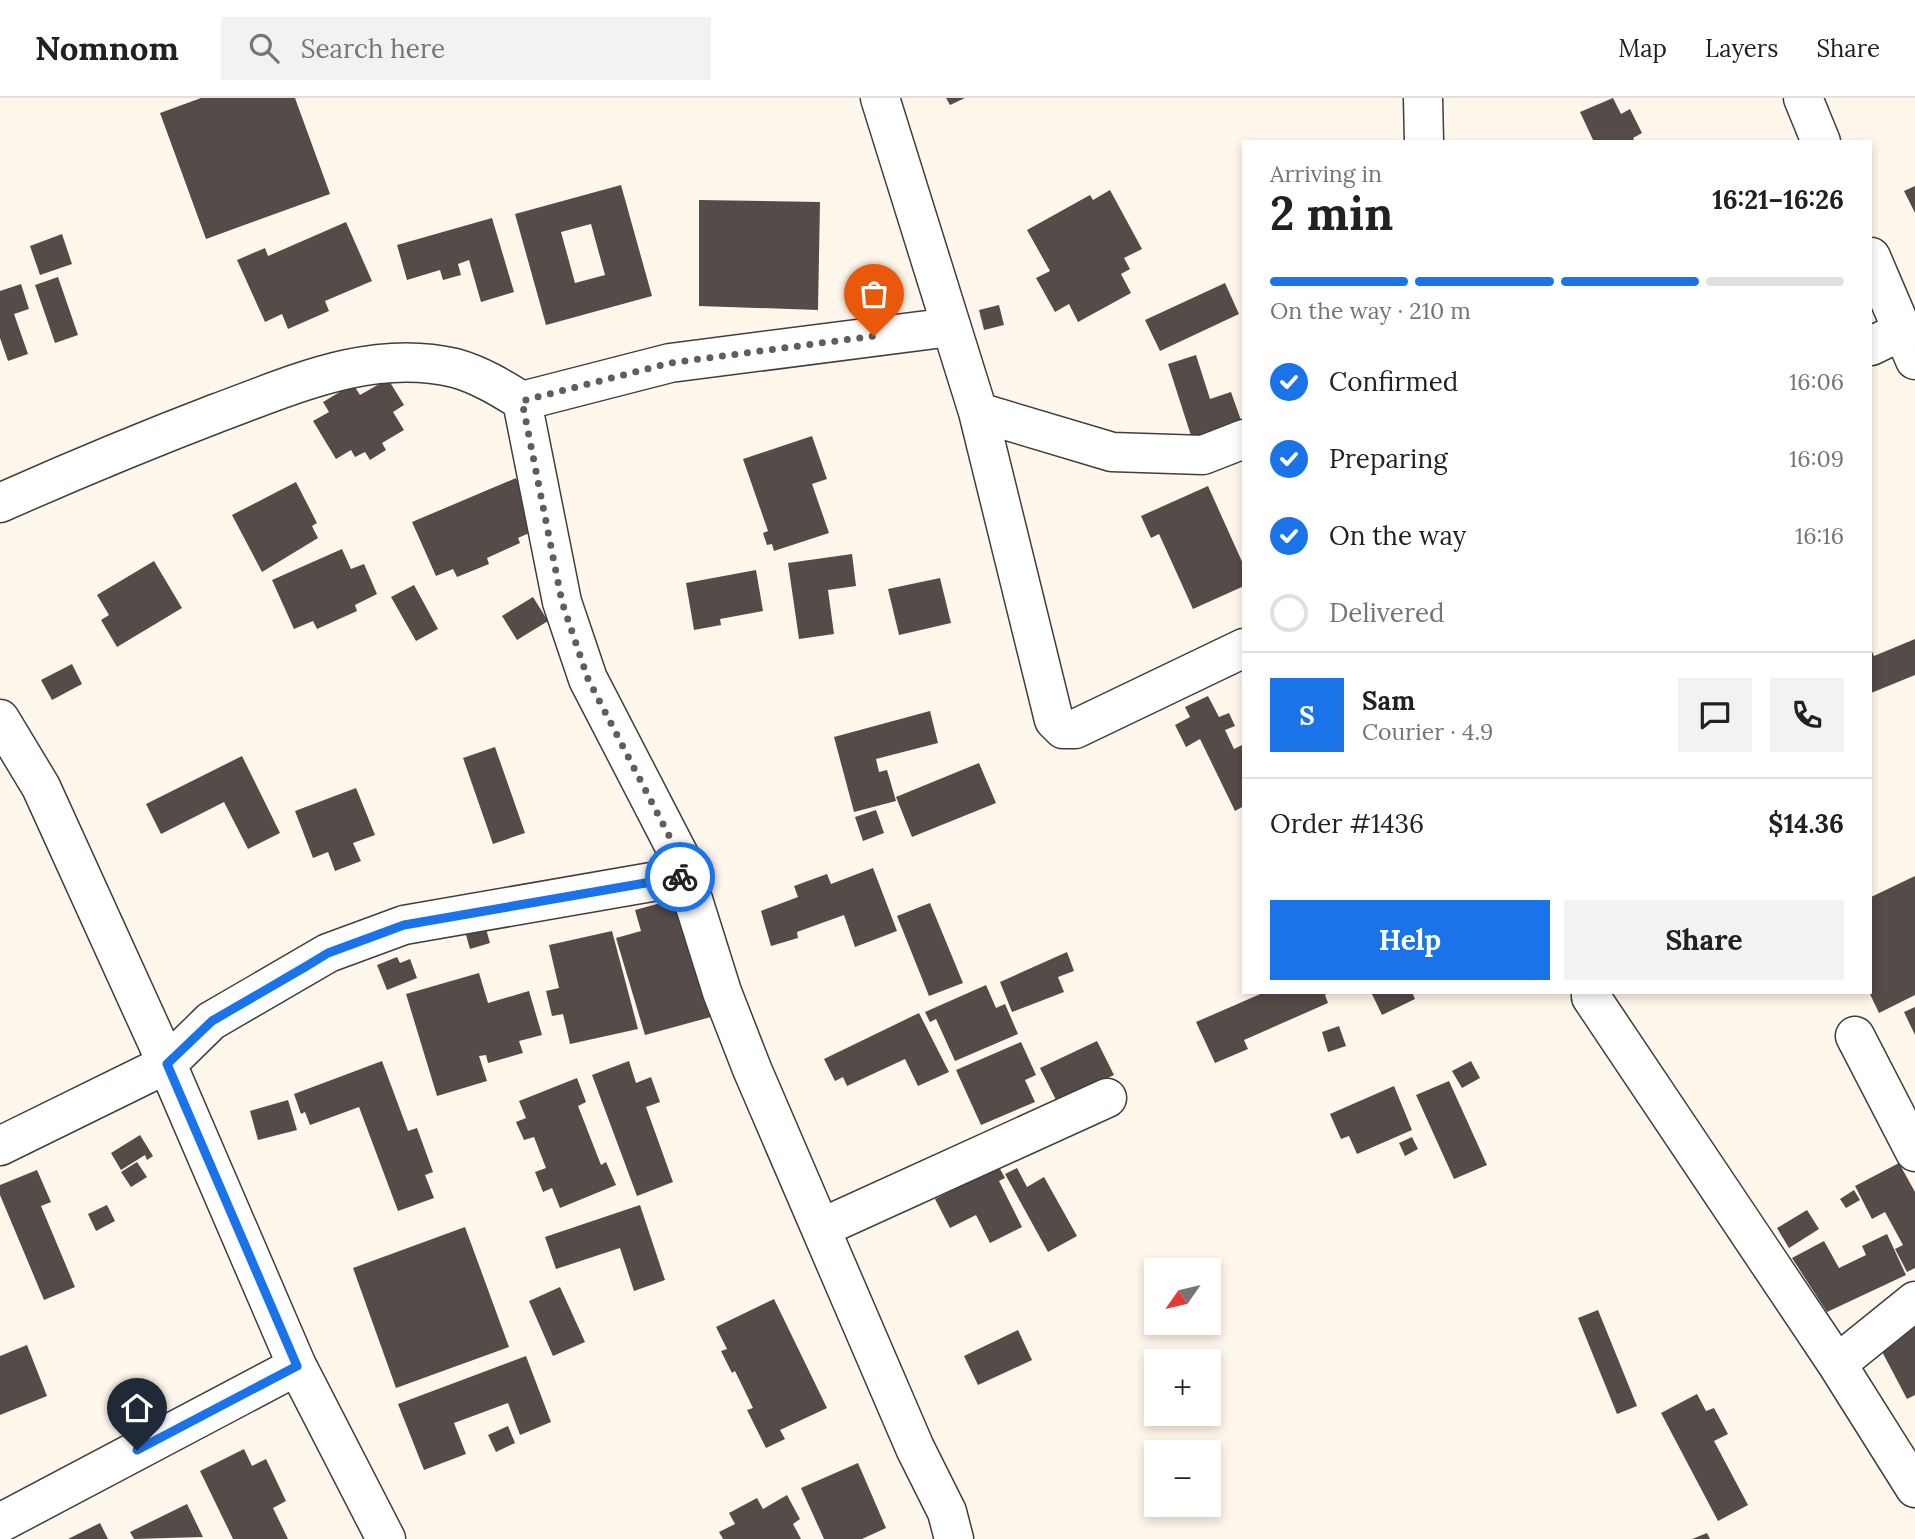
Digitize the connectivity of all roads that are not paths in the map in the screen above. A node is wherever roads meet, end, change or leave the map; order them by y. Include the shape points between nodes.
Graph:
1 (880, 98) edge
2 (1423, 98) edge
3 (1803, 98) edge
4 (1424, 140) edge
5 (1820, 140) edge
6 (1872, 261) edge
7 (951, 327) junction
8 (1896, 346) edge
9 (522, 401) junction
10 (978, 412) junction
11 (1242, 440) edge
12 (0, 503) edge
13 (1242, 649) edge
14 (0, 719) edge
15 (686, 876) junction
16 (1591, 994) edge
17 (1855, 1035) dead end
18 (167, 1064) junction
19 (1107, 1098) dead end
20 (0, 1146) edge
21 (1915, 1152) edge
22 (821, 1228) junction
23 (1915, 1301) edge
24 (1838, 1364) junction
25 (297, 1366) junction
26 (1915, 1488) edge
27 (0, 1523) edge
28 (386, 1539) edge
29 (954, 1539) edge

1 - 7 street
2 - 4 street
3 - 5 street
6 - 8 street
7 - 9 street via 670,363
7 - 10 street
9 - 12 street via 454,368 378,364 329,372 122,449
9 - 15 street via 562,602 588,679
10 - 11 street via 1112,452 1203,455
10 - 13 street via 1054,720 1063,729 1075,729
14 - 18 street via 41,787
15 - 18 street via 404,925 328,953 212,1021
15 - 22 street via 727,1005
16 - 24 street
17 - 21 street
18 - 20 street
18 - 25 street
19 - 22 street
22 - 29 street via 947,1513
23 - 24 street
24 - 26 street
25 - 27 street
25 - 28 street

